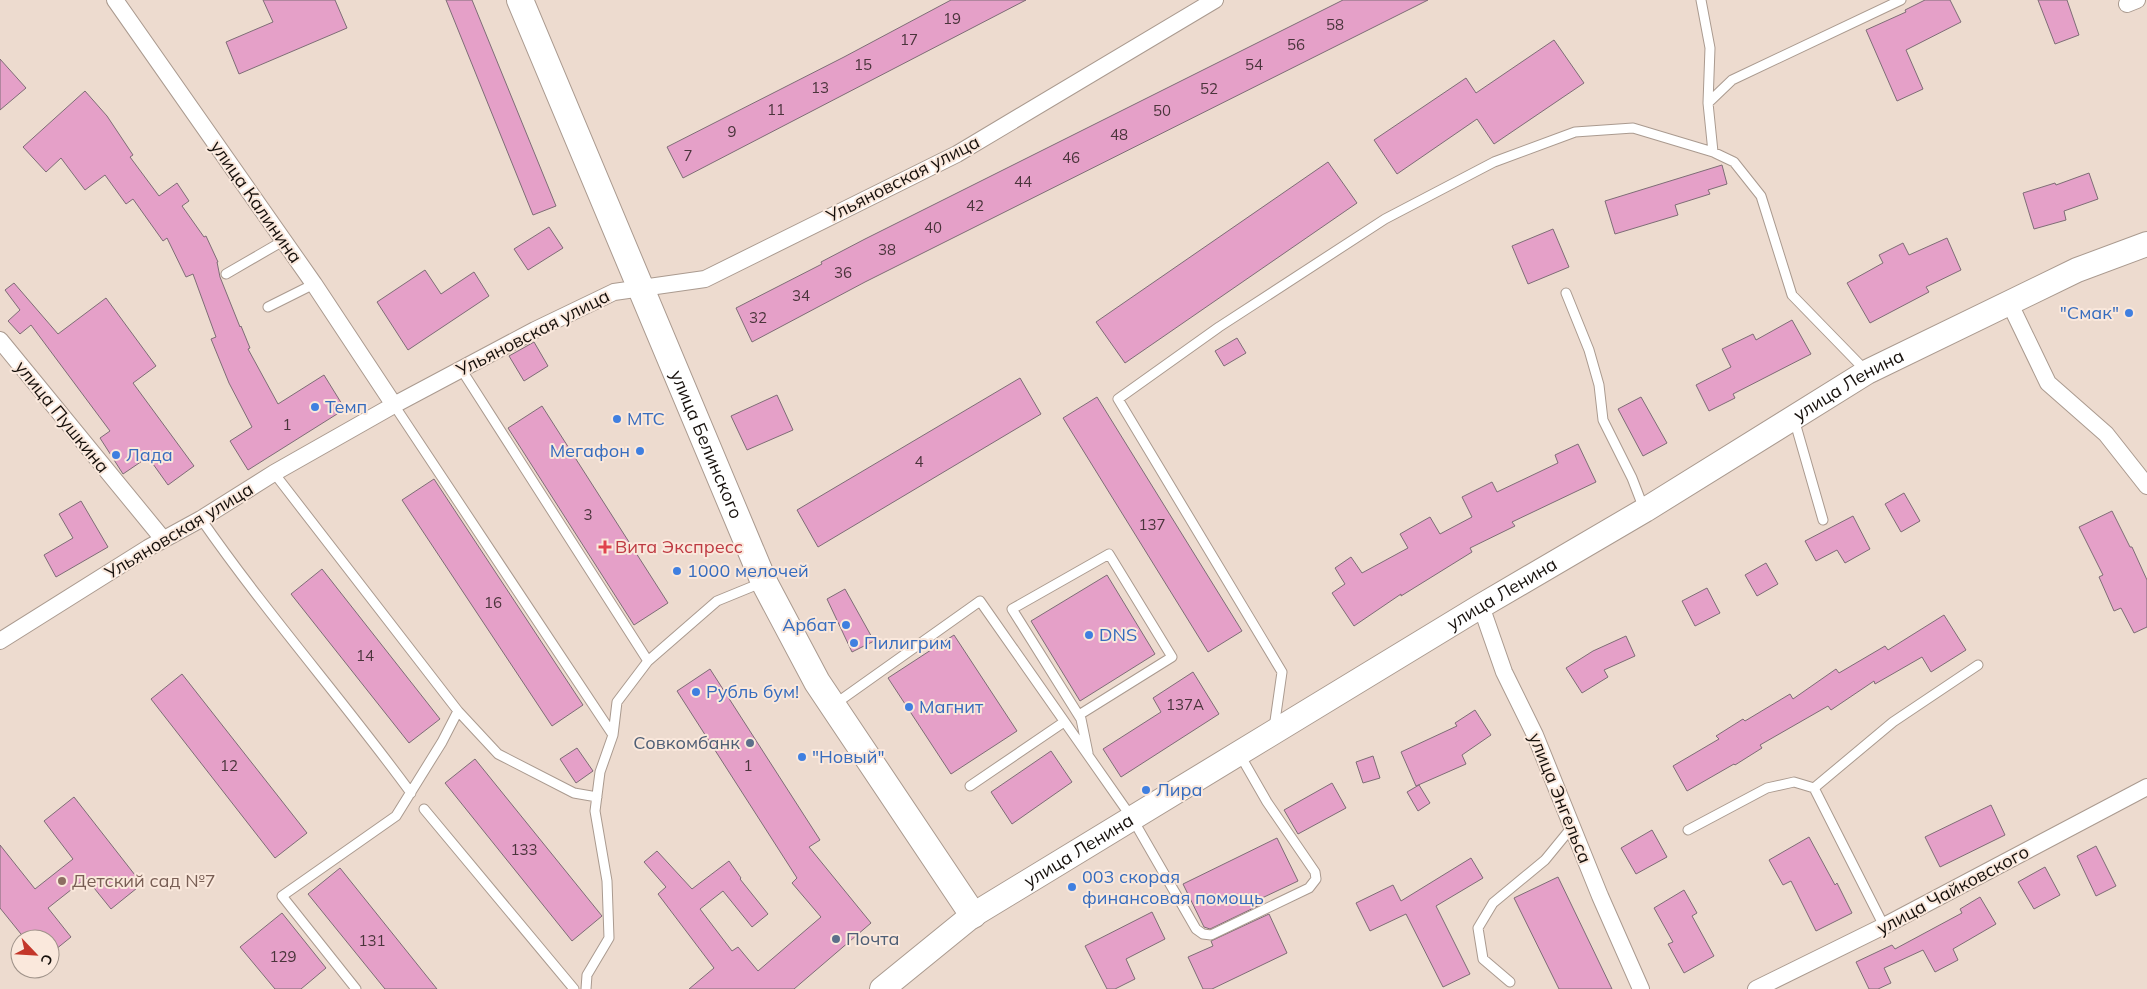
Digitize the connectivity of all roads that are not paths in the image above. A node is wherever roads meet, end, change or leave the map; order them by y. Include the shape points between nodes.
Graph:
1 (115, 0) edge
2 (520, 0) edge
3 (1215, 0) edge
4 (1701, 0) edge
5 (1900, 0) edge
6 (1708, 103) junction
7 (1712, 152) junction
8 (284, 241) junction
9 (2147, 244) edge
10 (226, 274) dead end
11 (314, 284) junction
12 (641, 287) junction
13 (1566, 293) dead end
14 (2009, 302) junction
15 (268, 307) dead end
16 (0, 340) edge
17 (461, 369) junction
18 (1867, 372) junction
19 (394, 405) junction
20 (1794, 419) junction
21 (274, 473) junction
22 (2147, 486) edge
23 (1645, 510) junction
24 (201, 519) junction
25 (1823, 520) dead end
26 (164, 539) junction
27 (764, 582) junction
28 (1481, 606) junction
29 (0, 641) edge
30 (648, 661) junction
31 (1978, 665) dead end
32 (832, 706) junction
33 (458, 711) junction
34 (1079, 716) junction
35 (1064, 722) junction
36 (1274, 730) junction
37 (613, 735) junction
38 (1239, 752) junction
39 (1089, 758) junction
40 (970, 786) dead end
41 (2147, 787) edge
42 (1814, 788) junction
43 (411, 794) junction
44 (597, 797) junction
45 (424, 808) dead end
46 (1132, 818) junction
47 (1572, 827) junction
48 (1688, 830) dead end
49 (973, 915) junction
50 (1884, 926) junction
51 (1510, 982) dead end
52 (356, 989) edge
53 (574, 989) edge
54 (586, 989) edge
55 (882, 989) edge
56 (1640, 989) edge
57 (1756, 989) edge

1 - 8 street, улица Калинина
2 - 12 main road, улица Белинского
3 - 12 street, Ульяновская улица via 948,158 706,279
4 - 6 lane via 1710,48
5 - 6 lane via 1732,80
6 - 7 lane
7 - 18 lane via 1734,162 1761,196 1792,295
7 - 36 lane via 1633,128 1576,132 1494,162 1385,219 1219,327 1118,399 1282,672
8 - 10 lane
8 - 11 street, улица Калинина
9 - 14 main road, улица Ленина via 2077,270
11 - 15 lane
11 - 19 street, улица Калинина
12 - 17 street, Ульяновская улица via 614,292
12 - 27 main road, улица Белинского
13 - 23 lane via 1589,350 1599,385 1603,420
14 - 18 main road, улица Ленина
14 - 22 street via 2048,383 2106,434
16 - 26 street, улица Пушкина
17 - 19 street, Ульяновская улица
17 - 30 lane
18 - 20 main road, улица Ленина
19 - 21 street, Ульяновская улица
19 - 37 lane
20 - 23 main road, улица Ленина
20 - 25 lane
21 - 24 street, Ульяновская улица
21 - 33 lane
23 - 28 main road, улица Ленина
24 - 26 street, Ульяновская улица
24 - 43 lane via 238,572
26 - 29 street, Ульяновская улица
27 - 30 lane via 717,601
27 - 32 main road, улица Белинского
28 - 36 main road, улица Ленина
28 - 47 street, улица Энгельса via 1504,672 1535,735
30 - 37 lane via 617,702
31 - 42 lane via 1893,722
32 - 35 lane via 980,601
32 - 49 main road, улица Белинского
33 - 43 lane
33 - 44 lane via 498,754 574,793
34 - 34 lane via 1012,609 1109,554 1172,657
34 - 39 lane
35 - 39 lane
35 - 40 lane
36 - 38 main road, улица Ленина
37 - 44 lane via 600,772
38 - 46 main road, улица Ленина
38 - 46 lane via 1267,802 1315,872 1312,886 1218,933 1203,934 1196,929
39 - 46 lane
41 - 50 street, улица Чайковского
42 - 48 lane via 1794,782 1767,788
42 - 50 lane
43 - 52 lane via 396,816 282,896
44 - 54 lane via 595,811 607,882 609,938 587,975
45 - 53 lane
46 - 49 main road, улица Ленина
47 - 51 lane via 1545,860 1493,903 1478,928 1483,959
47 - 56 street, улица Энгельса
49 - 55 main road, улица Ленина
50 - 57 street, улица Чайковского

